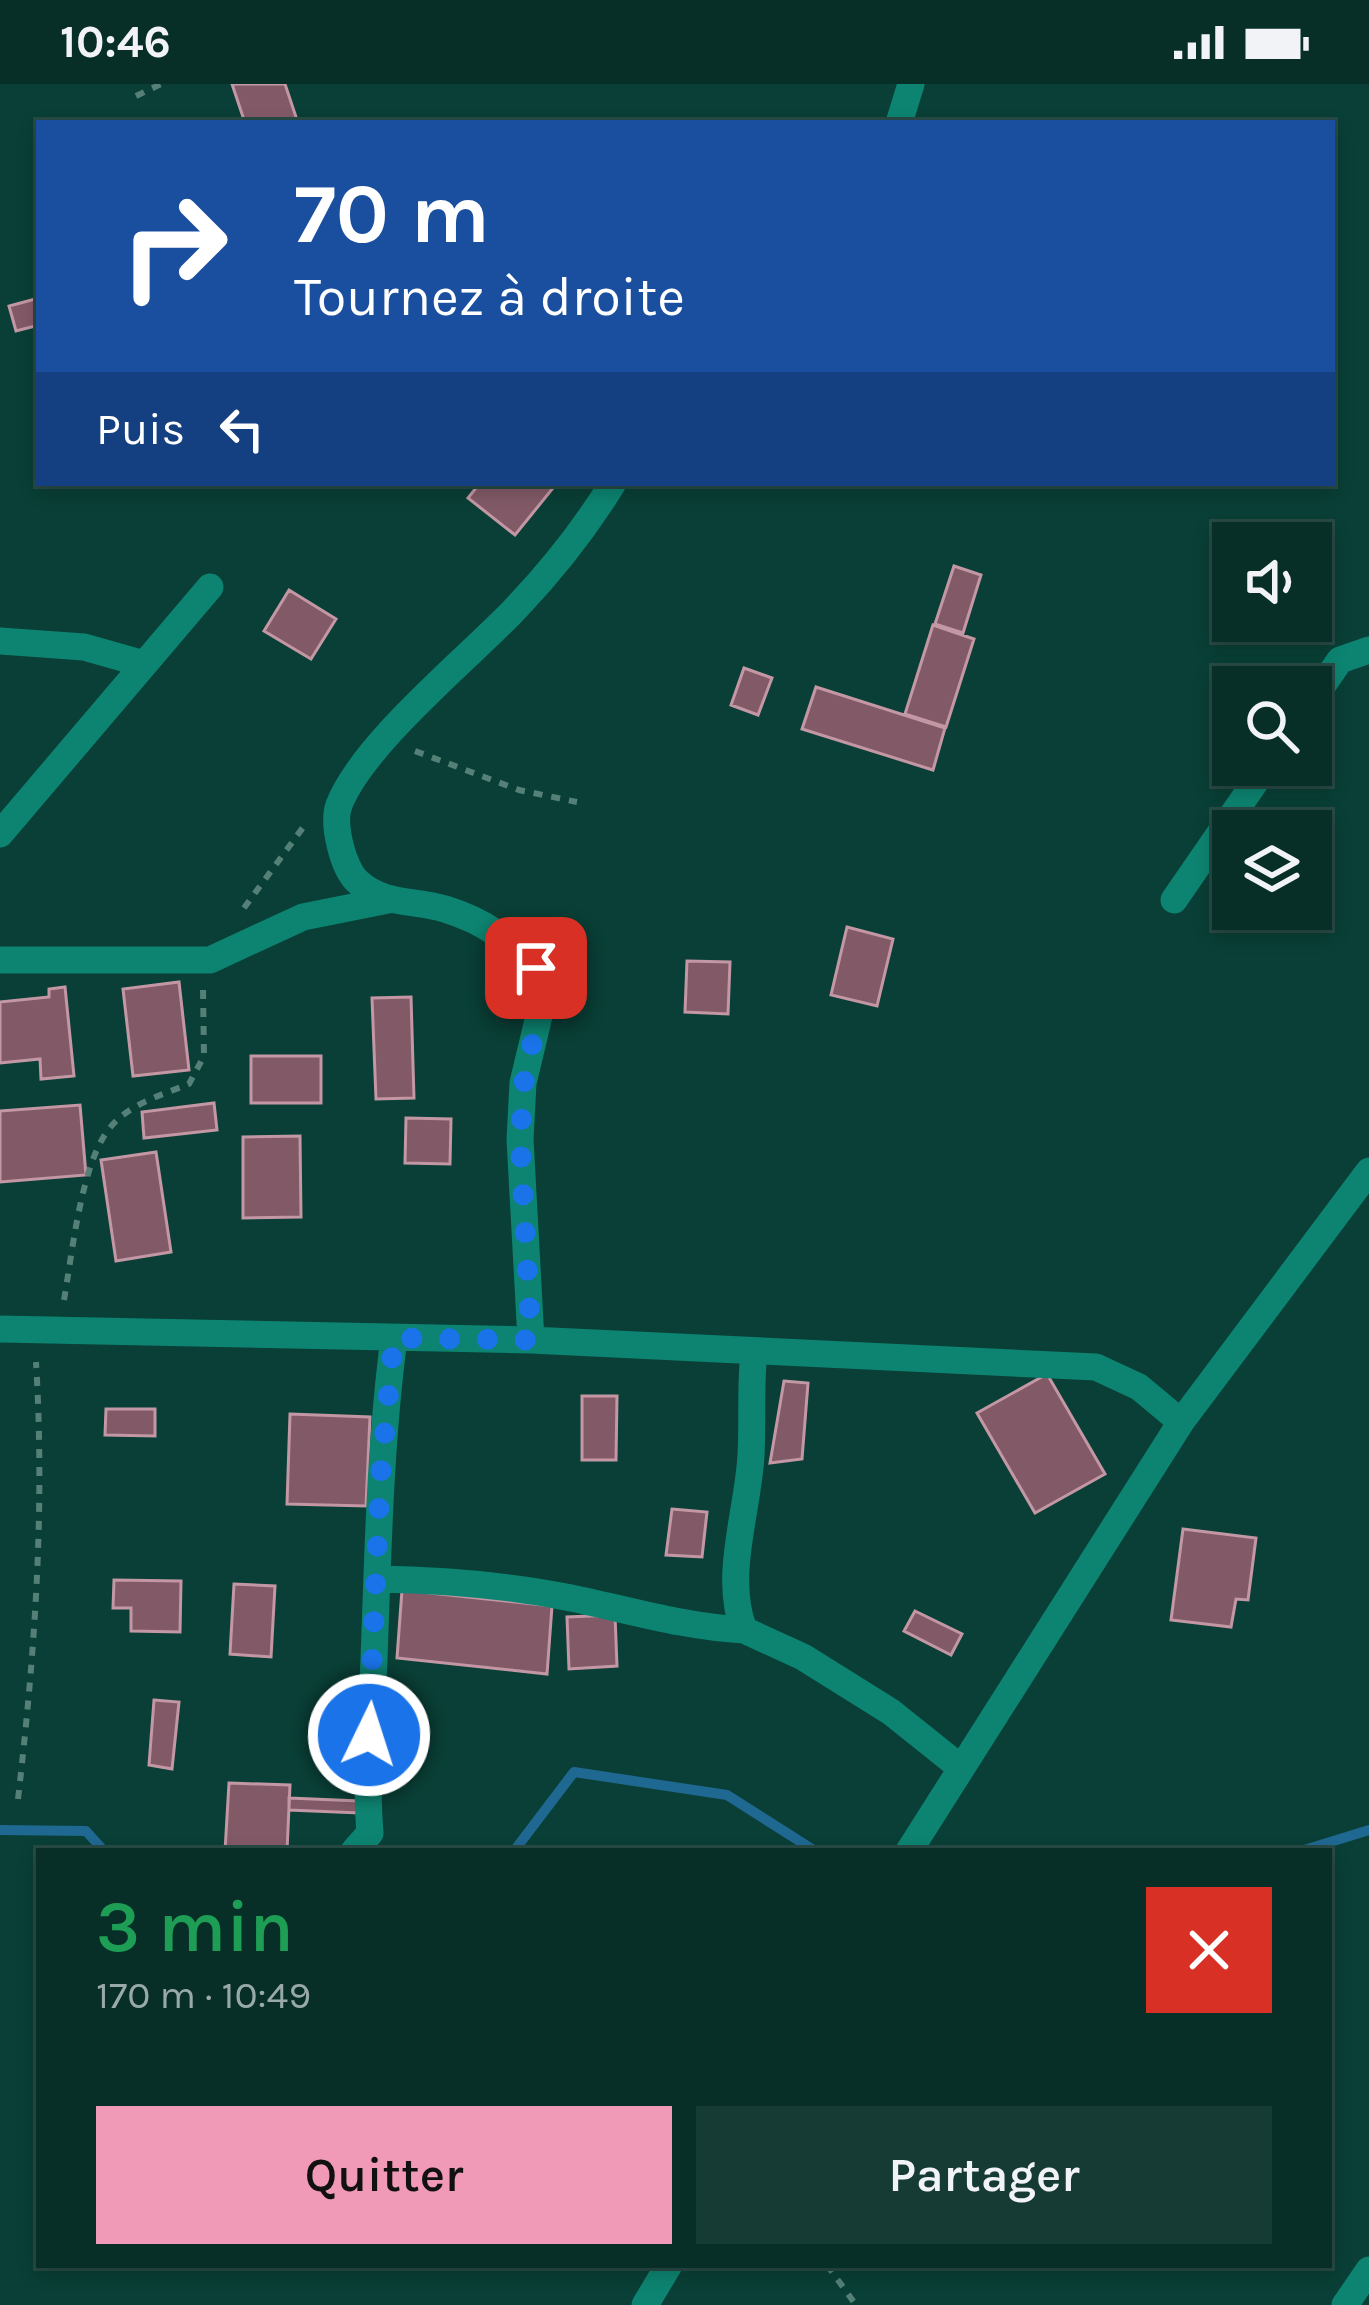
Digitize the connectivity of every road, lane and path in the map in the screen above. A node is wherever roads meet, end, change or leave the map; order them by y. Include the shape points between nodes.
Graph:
1 (161, 84) edge
2 (910, 84) edge
3 (136, 96) dead end
4 (900, 120) edge
5 (611, 486) edge
6 (210, 587) dead end
7 (0, 641) edge
8 (1369, 650) edge
9 (144, 664) junction
10 (1332, 672) edge
11 (386, 737) junction
12 (1253, 786) edge
13 (577, 802) dead end
14 (308, 821) dead end
15 (0, 834) edge
16 (388, 900) junction
17 (1174, 900) dead end
18 (240, 914) dead end
19 (0, 960) edge
20 (210, 960) junction
21 (1369, 1171) edge
22 (0, 1329) edge
23 (46, 1329) junction
24 (394, 1338) junction
25 (531, 1340) junction
26 (754, 1352) junction
27 (1181, 1422) junction
28 (377, 1579) junction
29 (744, 1630) junction
30 (961, 1768) junction
31 (18, 1798) dead end
32 (356, 1848) edge
33 (910, 1848) edge
34 (667, 2268) edge
35 (829, 2268) edge
36 (1369, 2270) edge
37 (644, 2305) edge
38 (856, 2305) edge
39 (1345, 2305) edge

1 - 3 path
2 - 4 street
5 - 11 street via 518,606
6 - 9 street
7 - 9 street via 84,647
8 - 10 street
9 - 15 street
11 - 13 path via 458,770
11 - 16 street via 338,808 355,881
12 - 17 street
14 - 18 path
16 - 20 street via 303,917
16 - 25 street via 441,908 497,930 536,968 538,1016 520,1139
19 - 20 street
20 - 23 path via 201,998 204,1055 189,1084 139,1103 108,1129
21 - 27 street
22 - 23 street
23 - 24 street
23 - 31 path via 40,1592
24 - 25 street
24 - 28 street
25 - 26 street
26 - 27 street via 1096,1366 1139,1387
26 - 29 street via 735,1582
27 - 30 street
28 - 29 street via 454,1580
28 - 32 street via 370,1833
29 - 30 street via 891,1712
30 - 33 street
34 - 37 street
35 - 38 path
36 - 39 street

